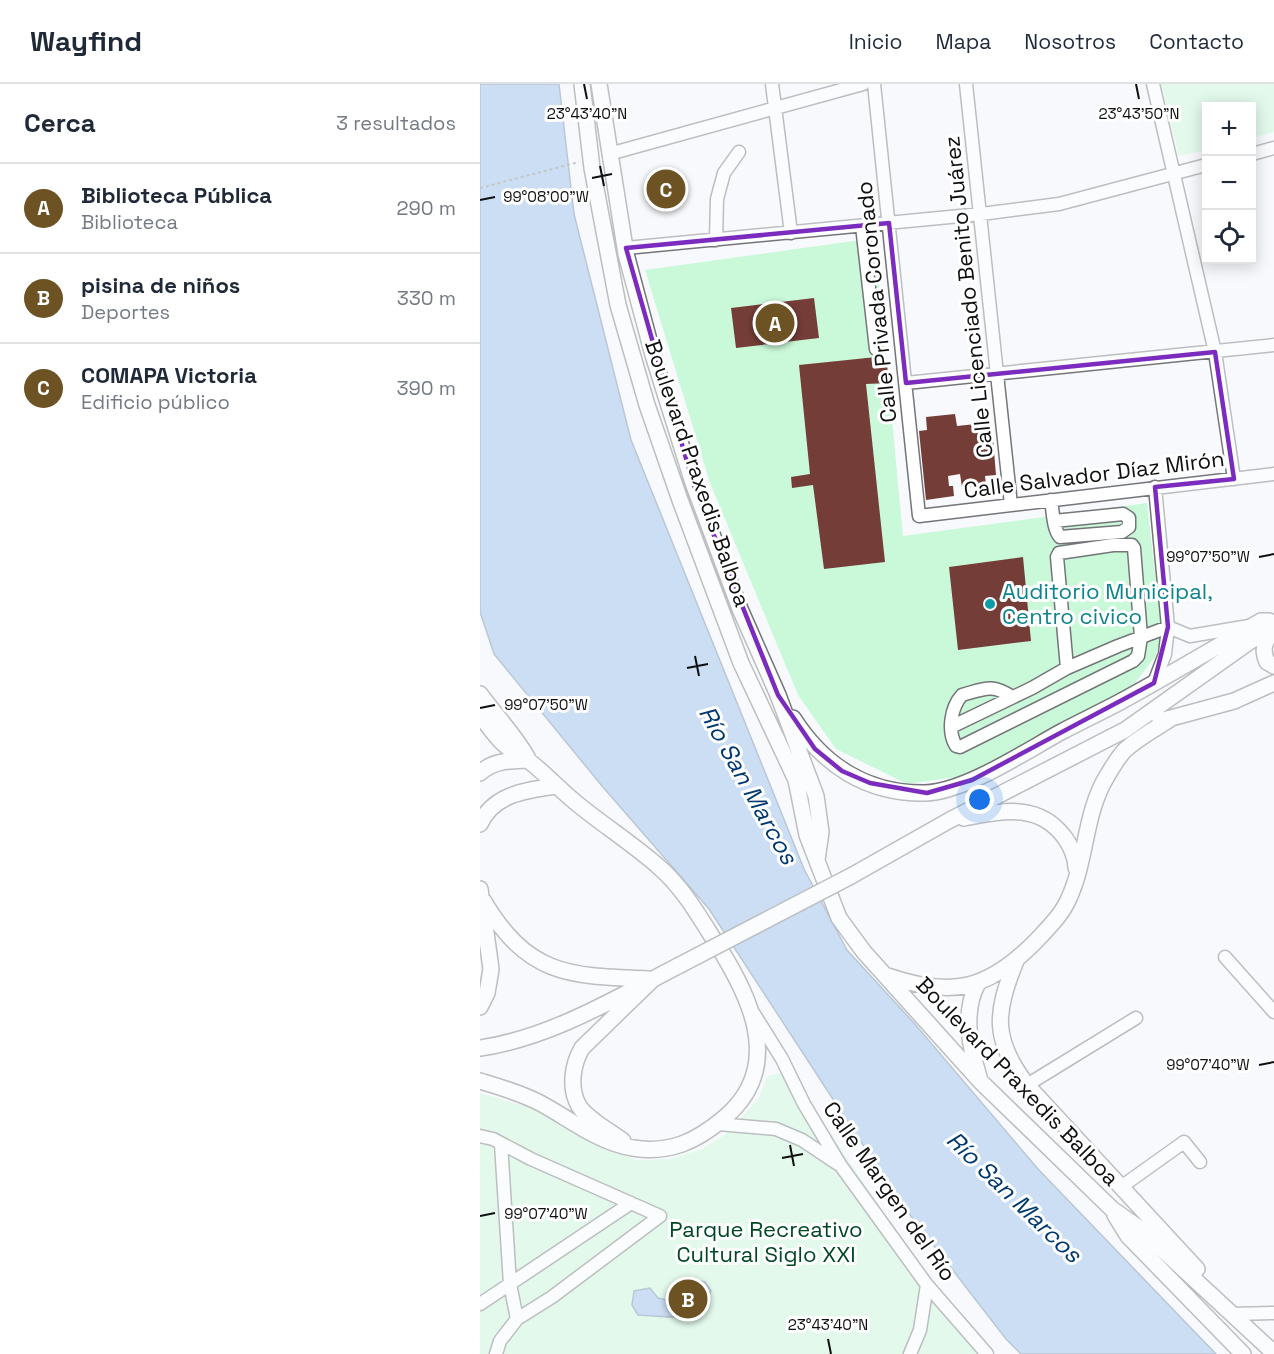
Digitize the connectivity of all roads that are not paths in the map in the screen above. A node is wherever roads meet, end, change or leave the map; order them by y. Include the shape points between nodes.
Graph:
1 (582, 84) edge
2 (599, 84) edge
3 (772, 84) edge
4 (863, 84) edge
5 (874, 84) edge
6 (966, 84) edge
7 (1153, 84) edge
8 (775, 109) junction
9 (1274, 148) edge
10 (739, 152) dead end
11 (1256, 153) edge
12 (609, 154) junction
13 (1202, 166) edge
14 (1175, 173) junction
15 (981, 214) junction
16 (889, 223) junction
17 (862, 226) junction
18 (791, 233) junction
19 (716, 240) junction
20 (626, 248) junction
21 (1274, 345) edge
22 (876, 350) dead end
23 (1215, 352) junction
24 (997, 373) junction
25 (906, 383) junction
26 (670, 411) junction
27 (652, 418) junction
28 (1274, 474) edge
29 (1234, 479) junction
30 (1155, 487) junction
31 (1051, 500) junction
32 (1011, 505) junction
33 (919, 516) joint
34 (1054, 521) junction
35 (1274, 624) edge
36 (1253, 626) junction
37 (1168, 627) junction
38 (1274, 630) edge
39 (1141, 637) junction
40 (1274, 666) edge
41 (1067, 668) junction
42 (1154, 683) junction
43 (1274, 683) edge
44 (480, 694) edge
45 (778, 695) junction
46 (1012, 698) junction
47 (480, 715) edge
48 (1170, 719) junction
49 (951, 727) junction
50 (1128, 728) junction
51 (528, 760) junction
52 (480, 773) edge
53 (556, 786) junction
54 (950, 820) junction
55 (480, 824) edge
56 (816, 863) junction
57 (1077, 877) junction
58 (481, 894) edge
59 (1225, 957) dead end
60 (1016, 961) junction
61 (885, 975) junction
62 (652, 980) junction
63 (978, 984) junction
64 (480, 1007) edge
65 (1274, 1012) edge
66 (753, 1013) junction
67 (1137, 1018) dead end
68 (480, 1048) edge
69 (980, 1081) junction
70 (480, 1082) edge
71 (1027, 1085) junction
72 (718, 1124) junction
73 (480, 1136) edge
74 (501, 1144) junction
75 (633, 1148) junction
76 (1200, 1162) dead end
77 (842, 1166) junction
78 (1121, 1187) junction
79 (631, 1203) junction
80 (1112, 1209) junction
81 (510, 1284) junction
82 (927, 1285) junction
83 (1221, 1303) junction
84 (480, 1304) edge
85 (1274, 1313) edge
86 (1233, 1314) junction
87 (517, 1319) junction
88 (1274, 1353) edge
89 (496, 1354) edge
90 (910, 1354) edge
91 (987, 1354) edge
92 (1243, 1354) edge

1 - 27 main road, Boulevard Praxedis Balboa via 592,168 618,305
2 - 12 main road, Boulevard Praxedis Balboa
3 - 8 street
4 - 8 street
5 - 16 street, Calle Privada Coronado
6 - 15 street, Calle Licenciado Benito Juárez
7 - 14 street
8 - 12 street
8 - 18 street
9 - 11 street
10 - 19 street via 724,173 717,199
12 - 20 main road, Boulevard Praxedis Balboa
13 - 14 street
14 - 15 street via 1059,204
14 - 23 street
15 - 16 street
15 - 24 street, Calle Licenciado Benito Juárez
16 - 17 street
16 - 25 street, Calle Privada Coronado
17 - 18 street
17 - 22 street
18 - 19 street
19 - 20 street
20 - 26 main road, Boulevard Praxedis Balboa
21 - 23 street
23 - 24 street
23 - 29 street
24 - 25 street
24 - 32 street, Calle Licenciado Benito Juárez
25 - 33 street, Calle Privada Coronado
26 - 27 main road
26 - 45 main road, Boulevard Praxedis Balboa via 736,599
27 - 56 main road, Boulevard Praxedis Balboa via 741,663 796,780
28 - 29 street, Calle Salvador Díaz Mirón
29 - 30 street, Calle Salvador Díaz Mirón
30 - 31 street, Calle Salvador Díaz Mirón
30 - 37 street
31 - 32 street, Calle Salvador Díaz Mirón
31 - 34 street
32 - 33 street, Calle Salvador Díaz Mirón
34 - 34 street via 1124,514 1129,518 1129,526 1122,532 1060,537
35 - 36 main road via 1261,621
35 - 50 main road
36 - 37 street via 1190,636
36 - 42 main road
37 - 39 street
37 - 42 street via 1165,654
38 - 40 main road via 1264,643 1267,662
39 - 41 street
39 - 41 street via 1132,545 1063,551 1057,557
39 - 49 street via 1138,656 1133,661 960,747 953,741
41 - 46 street
42 - 45 main road via 989,772 927,793 886,788 842,771 815,749
43 - 48 main road via 1234,701
44 - 51 main road via 517,739
45 - 56 main road, Boulevard Praxedis Balboa via 816,796 821,832
46 - 49 street
46 - 49 street via 995,688 962,695 954,708
47 - 51 main road via 506,746
48 - 50 main road
48 - 57 main road via 1124,751 1105,778 1089,817
50 - 54 main road
51 - 52 main road via 501,761
51 - 53 main road
53 - 55 main road via 513,794 491,808
53 - 66 main road via 660,867 680,888 733,969
54 - 57 main road via 1021,811 1043,817 1056,825 1068,842 1076,861
54 - 62 main road, bridge
56 - 61 main road, Boulevard Praxedis Balboa via 839,918
57 - 60 main road via 1069,899 1053,923
58 - 62 main road via 497,924 537,960 562,972
58 - 64 main road via 490,969 487,993
59 - 65 street
60 - 63 main road
60 - 71 main road via 999,1010 1001,1039 1012,1066
61 - 63 main road via 933,988
61 - 69 main road, Boulevard Praxedis Balboa
62 - 68 main road via 555,1026
62 - 75 main road via 582,1048 573,1077 579,1106
63 - 69 main road via 972,994 969,1031
66 - 72 main road via 758,1044 754,1076 744,1096
66 - 77 street, Calle Margen del Río
67 - 71 street
69 - 80 main road, Boulevard Praxedis Balboa
70 - 75 main road via 537,1101 607,1142
71 - 78 main road
72 - 75 main road via 681,1146
72 - 77 street via 776,1130 802,1140
73 - 74 street
74 - 79 street
74 - 81 street
76 - 78 street via 1184,1142
77 - 82 street, Calle Margen del Río
78 - 83 main road via 1205,1277
79 - 81 street
79 - 87 street via 660,1216
80 - 83 main road, Boulevard Praxedis Balboa via 1139,1228
80 - 92 main road, Boulevard Praxedis Balboa via 1128,1236
81 - 84 street
81 - 87 street
82 - 90 street via 920,1330
82 - 91 street, Calle Margen del Río
83 - 86 main road, Boulevard Praxedis Balboa
85 - 86 street
86 - 88 main road, Boulevard Praxedis Balboa
87 - 89 street via 500,1341

